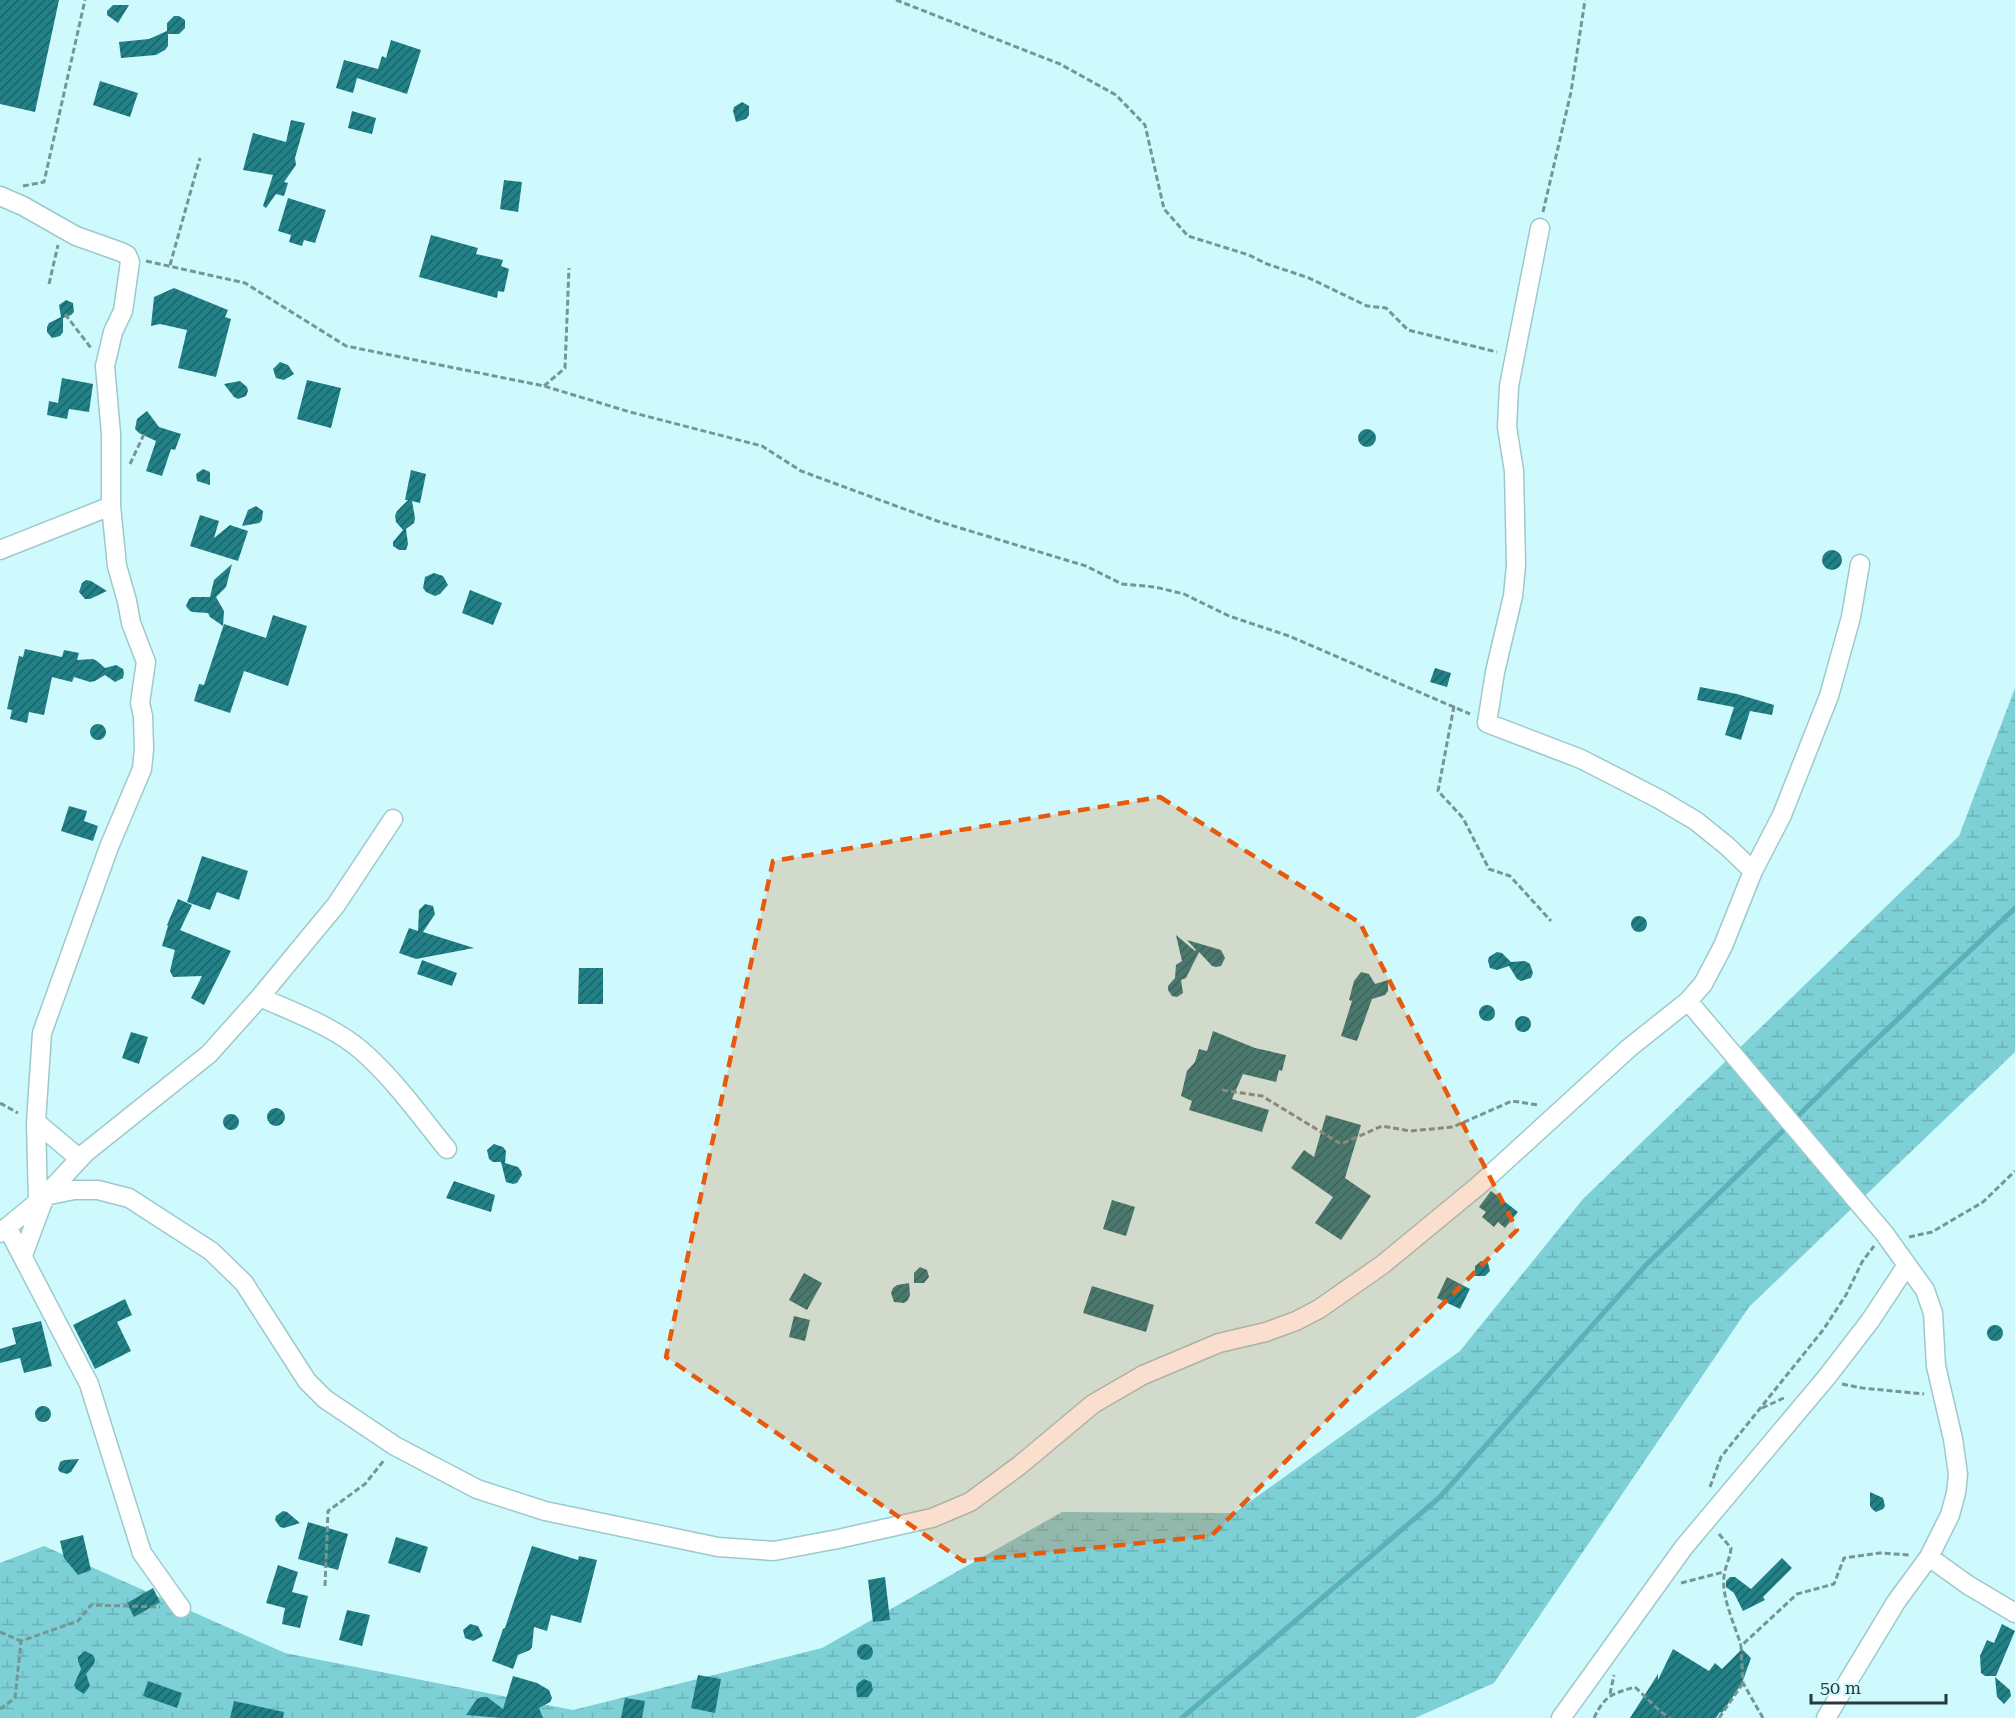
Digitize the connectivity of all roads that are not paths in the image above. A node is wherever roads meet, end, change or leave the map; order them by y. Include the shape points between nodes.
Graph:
1 (0, 193) edge
2 (1540, 228) road end
3 (111, 506) junction
4 (0, 550) edge
5 (1860, 564) dead end
6 (393, 819) dead end
7 (1753, 871) junction
8 (260, 997) junction
9 (1688, 1001) junction
10 (36, 1122) junction
11 (447, 1149) dead end
12 (80, 1159) junction
13 (42, 1199) junction
14 (4, 1230) edge
15 (23, 1255) junction
16 (1907, 1265) junction
17 (1929, 1557) junction
18 (181, 1608) road end
19 (2015, 1612) edge
20 (1561, 1718) edge
21 (1826, 1718) edge

1 - 3 street via 76,237 129,258 131,268 123,311 105,366 111,434
2 - 7 street via 1509,386 1507,427 1514,471 1516,565 1487,723 1581,759 1659,799 1696,821
3 - 4 street
3 - 10 street via 117,566 131,623 146,662 140,703 142,769 109,847 42,1033
5 - 7 street via 1851,617 1829,696 1782,814
6 - 8 street via 336,905
7 - 9 street via 1723,946 1703,984
8 - 11 street via 325,1027 361,1050
8 - 12 street via 209,1054
9 - 13 street via 1629,1048 1478,1186 1383,1265 1319,1309 1266,1332 1219,1343 1143,1375 1093,1404 970,1502 932,1518 774,1551 718,1547 545,1511 477,1488 395,1446 325,1399 307,1381 244,1283 211,1251 129,1198 98,1190
9 - 16 street
10 - 12 street
10 - 13 street
12 - 13 street
13 - 14 street
13 - 15 street
14 - 15 street
15 - 18 street via 89,1384 142,1553
16 - 17 street via 1925,1290 1933,1313 1936,1366 1958,1474 1950,1515
16 - 20 street via 1826,1378 1684,1547
17 - 19 street
17 - 21 street via 1874,1635

